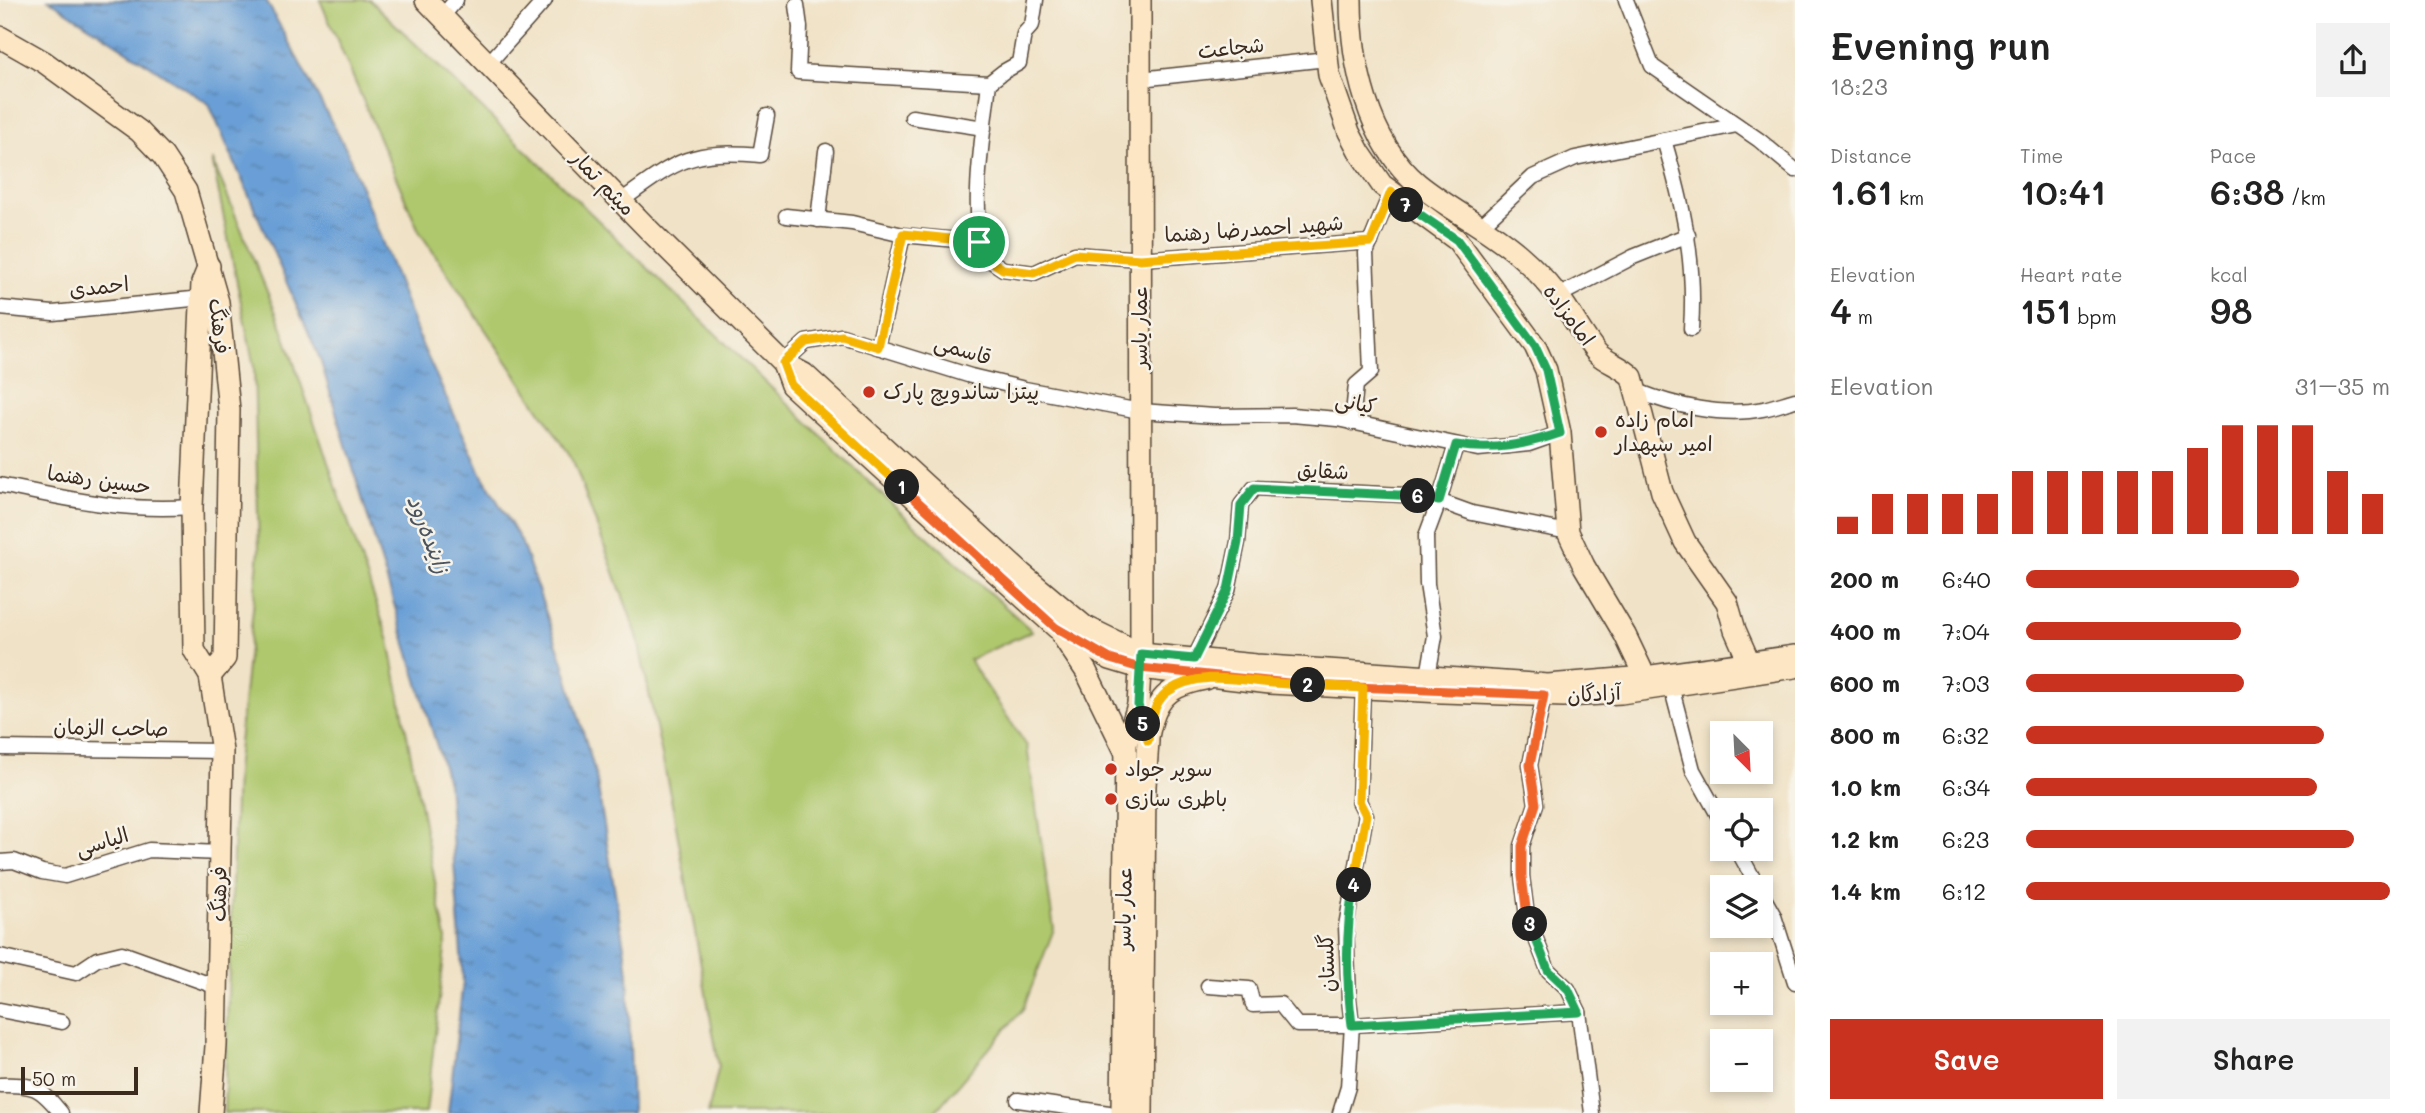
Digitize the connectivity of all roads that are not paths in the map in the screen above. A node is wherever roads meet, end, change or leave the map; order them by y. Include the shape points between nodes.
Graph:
1 (426, 0) edge
2 (457, 0) edge
3 (545, 0) edge
4 (1036, 0) edge
5 (1321, 0) edge
6 (1351, 0) edge
7 (1626, 0) edge
8 (1135, 1) edge
9 (797, 5) dead end
10 (442, 17) junction
11 (0, 37) edge
12 (1327, 59) junction
13 (488, 64) junction
14 (1140, 79) junction
15 (989, 83) junction
16 (767, 117) dead end
17 (912, 117) dead end
18 (1737, 125) junction
19 (984, 128) junction
20 (1664, 140) junction
21 (826, 151) dead end
22 (1795, 170) edge
23 (1391, 192) junction
24 (621, 201) junction
25 (786, 216) dead end
26 (818, 220) junction
27 (1482, 225) junction
28 (903, 234) junction
29 (1688, 235) junction
30 (979, 242) junction
31 (1371, 242) junction
32 (1140, 259) junction
33 (209, 265) junction
34 (1558, 296) junction
35 (202, 298) junction
36 (0, 308) edge
37 (1691, 329) dead end
38 (878, 347) junction
39 (783, 363) junction
40 (1637, 391) junction
41 (1795, 400) edge
42 (1140, 411) junction
43 (1352, 423) junction
44 (1560, 433) junction
45 (1456, 445) junction
46 (0, 485) edge
47 (1439, 501) junction
48 (192, 507) junction
49 (1568, 532) junction
50 (1056, 628) junction
51 (1795, 656) edge
52 (1194, 659) junction
53 (1141, 661) junction
54 (1750, 664) junction
55 (1795, 667) edge
56 (210, 676) junction
57 (1428, 676) junction
58 (1221, 677) junction
59 (1645, 677) junction
60 (1671, 686) junction
61 (1363, 688) junction
62 (1544, 695) junction
63 (1138, 705) junction
64 (1148, 741) junction
65 (0, 748) edge
66 (222, 751) junction
67 (1126, 753) junction
68 (1710, 800) edge
69 (220, 853) junction
70 (0, 862) edge
71 (1773, 914) edge
72 (0, 956) edge
73 (1795, 982) edge
74 (1208, 986) dead end
75 (217, 988) junction
76 (0, 1010) edge
77 (1579, 1012) junction
78 (62, 1022) dead end
79 (1352, 1025) junction
80 (0, 1085) edge
81 (1018, 1100) dead end
82 (1059, 1110) edge
83 (61, 1113) edge
84 (211, 1113) edge
85 (1109, 1113) edge
86 (1122, 1113) edge
87 (1142, 1113) edge
88 (1340, 1113) edge
89 (1592, 1113) edge

1 - 10 main road, میثم تمار
2 - 10 street
3 - 13 street
4 - 15 street via 1019,63
5 - 12 main road
6 - 27 main road, امامزاده via 1357,65 1386,146 1418,184
7 - 18 street via 1652,66
8 - 14 main road, عمار یاسر
9 - 15 street via 798,72
10 - 13 main road, میثم تمار
11 - 33 main road, فرهنگ via 76,85 139,131 163,156 186,191
12 - 14 street, شجاعت
12 - 23 main road via 1349,132
13 - 24 main road, میثم تمار
14 - 32 main road, عمار یاسر
15 - 19 street
16 - 24 street via 760,155 697,155 664,169
17 - 19 street
18 - 20 street
18 - 22 street
19 - 30 street via 977,184
20 - 27 street via 1575,158 1549,168 1533,177
20 - 29 street
21 - 26 street
23 - 31 street
23 - 44 main road via 1457,240 1535,346 1546,370
24 - 39 main road, میثم تمار
25 - 26 street
26 - 28 street
27 - 34 main road, امامزاده via 1519,254
28 - 30 street
28 - 38 street
29 - 34 street
29 - 37 street
30 - 32 street, شهید احمدرضا رهنما via 982,255 1003,269 1034,273 1075,254
31 - 32 street, شهید احمدرضا رهنما
31 - 43 street via 1366,253 1371,372 1356,385
32 - 42 main road, عمار یاسر
33 - 35 main road, فرهنگ
33 - 56 main road, فرهنگ via 218,302 229,410 225,658
34 - 40 main road, امامزاده via 1588,342 1600,356 1624,368
35 - 36 street, احمدی via 54,313
35 - 48 main road, فرهنگ
38 - 39 street, قاسمی via 842,336 806,342
38 - 42 street, قاسمی via 971,376
39 - 50 main road via 791,385
39 - 53 main road via 804,374 1021,574 1084,626
40 - 41 street via 1728,411 1761,410
40 - 54 main road, امامزاده via 1669,508 1685,542 1727,602
42 - 43 street, کیانی via 1292,415
42 - 53 main road, عمار یاسر
43 - 45 street, کیانی
44 - 45 street, کیانی via 1528,444 1478,449
44 - 49 main road
45 - 47 street
46 - 48 street, حسین رهنما via 111,507
47 - 49 street, شقایق via 1472,513
47 - 52 street, شقایق via 1425,496 1254,488 1241,505 1228,590
47 - 57 street via 1426,536 1435,636
48 - 56 main road, فرهنگ via 194,650
49 - 59 main road
50 - 53 main road via 1110,659
50 - 67 main road via 1086,671
51 - 54 main road, آزادگان
52 - 53 main road, آزادگان
52 - 57 main road, آزادگان
53 - 58 main road, آزادگان
53 - 63 main road, عمار یاسر
54 - 59 main road, آزادگان
55 - 60 main road, آزادگان
56 - 66 main road, فرهنگ
57 - 59 main road, آزادگان via 1548,685
58 - 61 main road, آزادگان
58 - 64 main road via 1180,685 1166,693 1156,706
60 - 62 main road, آزادگان
60 - 68 street via 1693,770
61 - 62 main road, آزادگان
61 - 79 street, گلستان via 1359,801 1366,815 1346,926
62 - 77 street via 1530,765 1536,804 1522,846 1522,876 1527,916 1548,970 1568,989
63 - 64 main road, عمار یاسر
63 - 67 main road, عمار یاسر
64 - 87 main road, عمار یاسر
65 - 66 street, صاحب الزمان
66 - 69 main road, فرهنگ
67 - 86 main road, عمار یاسر
69 - 70 street, الیاسی via 149,850 65,876 13,861
69 - 75 main road, فرهنگ
71 - 73 street
72 - 75 street via 76,973 97,959 122,953
74 - 79 street via 1249,989 1253,1005 1280,1003 1297,1025
75 - 84 main road, فرهنگ
76 - 78 street
77 - 79 street
77 - 89 street
79 - 88 street, گلستان via 1348,1087
80 - 83 street via 23,1084 44,1092
81 - 82 street
82 - 85 street

